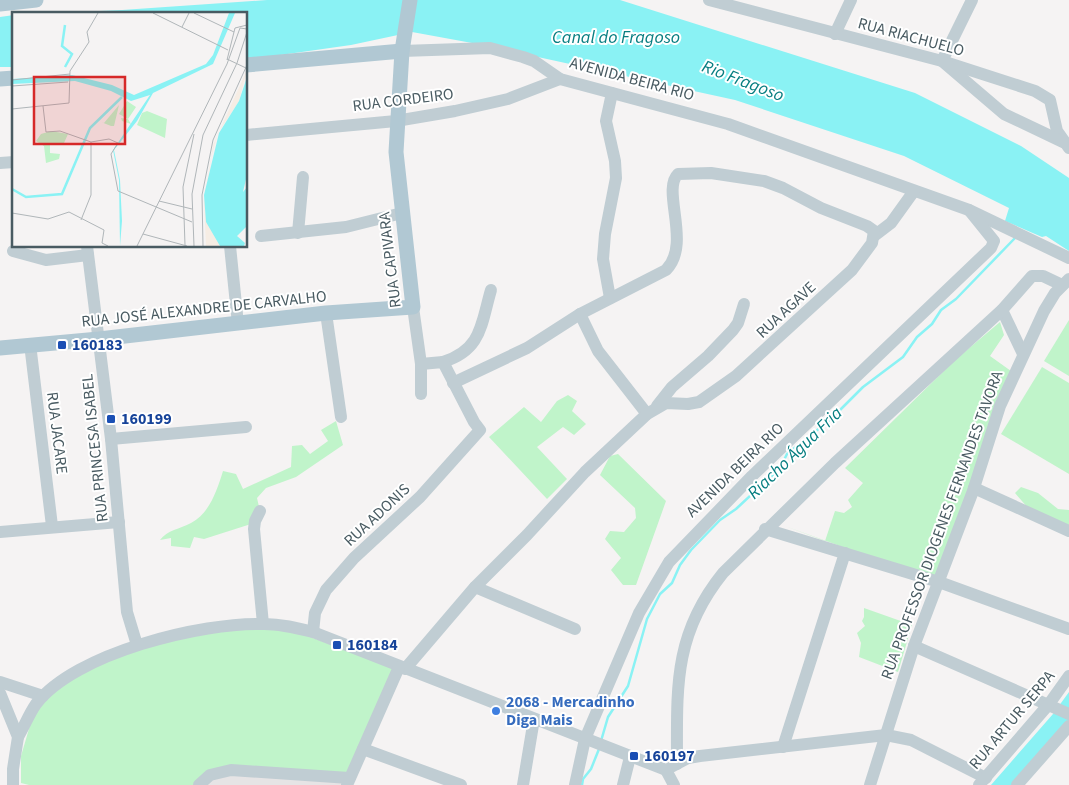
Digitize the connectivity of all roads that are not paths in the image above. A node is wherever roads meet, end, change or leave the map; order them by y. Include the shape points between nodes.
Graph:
1 (36, 0) edge
2 (410, 0) edge
3 (709, 0) edge
4 (851, 0) edge
5 (972, 0) edge
6 (18, 1) edge
7 (735, 3) edge
8 (0, 4) edge
9 (835, 34) junction
10 (403, 45) junction
11 (942, 61) junction
12 (248, 65) edge
13 (560, 79) junction
14 (612, 93) junction
15 (396, 121) junction
16 (248, 135) edge
17 (1066, 145) edge
18 (303, 177) dead end
19 (914, 191) junction
20 (970, 210) junction
21 (402, 213) junction
22 (298, 233) junction
23 (261, 236) dead end
24 (874, 236) junction
25 (230, 248) edge
26 (13, 251) dead end
27 (87, 251) edge
28 (1069, 258) edge
29 (1065, 282) edge
30 (491, 290) dead end
31 (610, 298) junction
32 (744, 304) dead end
33 (413, 307) junction
34 (1002, 310) junction
35 (326, 313) junction
36 (580, 314) junction
37 (238, 324) junction
38 (100, 339) junction
39 (30, 344) junction
40 (0, 348) edge
41 (1023, 354) junction
42 (443, 362) junction
43 (421, 364) junction
44 (453, 383) junction
45 (421, 394) dead end
46 (651, 411) junction
47 (342, 417) dead end
48 (246, 427) dead end
49 (110, 439) junction
50 (974, 488) junction
51 (260, 511) dead end
52 (119, 522) junction
53 (52, 526) junction
54 (765, 529) junction
55 (1069, 531) edge
56 (0, 532) edge
57 (845, 553) junction
58 (940, 582) junction
59 (475, 587) junction
60 (262, 624) junction
61 (575, 629) dead end
62 (1069, 629) edge
63 (313, 632) junction
64 (137, 645) junction
65 (914, 646) junction
66 (402, 668) junction
67 (1069, 676) edge
68 (0, 682) edge
69 (0, 693) edge
70 (43, 696) junction
71 (1052, 706) junction
72 (1069, 714) edge
73 (534, 719) junction
74 (1069, 726) edge
75 (886, 735) junction
76 (18, 738) junction
77 (587, 739) junction
78 (783, 747) junction
79 (363, 749) junction
80 (630, 757) junction
81 (672, 767) junction
82 (348, 781) edge
83 (982, 781) edge
84 (13, 785) edge
85 (199, 785) edge
86 (461, 785) edge
87 (524, 785) edge
88 (575, 785) edge
89 (623, 785) edge
90 (674, 785) edge
91 (870, 785) edge
92 (1017, 785) edge

1 - 6 main road
2 - 10 main road, RUA CAPIVARA
3 - 7 street, RUA RIACHUELO
4 - 9 street
5 - 11 street
6 - 8 main road
7 - 9 street, RUA RIACHUELO
9 - 11 street, RUA RIACHUELO
10 - 12 main road, AVENIDA BEIRA RIO
10 - 13 street, AVENIDA BEIRA RIO via 490,48 534,61
10 - 15 main road, RUA CAPIVARA
11 - 17 street via 1004,114
11 - 17 street, RUA RIACHUELO via 1046,96 1050,100 1056,128
13 - 14 street, AVENIDA BEIRA RIO
13 - 15 street, RUA CORDEIRO via 508,100
14 - 19 street, AVENIDA BEIRA RIO via 728,124
14 - 31 street via 606,121 616,161 616,178 603,259
15 - 16 street, RUA CORDEIRO
15 - 21 main road, RUA CAPIVARA
18 - 22 street
19 - 20 street, AVENIDA BEIRA RIO
19 - 24 street via 891,223
20 - 28 street, AVENIDA BEIRA RIO
20 - 77 street, AVENIDA BEIRA RIO via 994,241 991,248 752,476 669,562 639,613
21 - 22 street via 346,227
21 - 33 main road, RUA CAPIVARA
22 - 23 street
24 - 31 street via 874,231 867,226 821,208 783,188 712,173 684,172 674,178 677,240 671,265 658,275
24 - 46 street, RUA AGAVE via 852,270 736,376 699,402 669,402
25 - 37 street
26 - 27 street via 46,260
27 - 38 street, RUA PRINCESA ISABEL
29 - 34 street via 1033,276
29 - 41 street, RUA PROFESSOR DIOGENES FERNANDES TAVORA via 1044,311
30 - 42 street via 475,342 465,352
31 - 36 street
32 - 46 street via 733,330
33 - 35 main road, RUA JOSÉ ALEXANDRE DE CARVALHO
33 - 43 street, RUA CAPIVARA
34 - 41 street
34 - 54 street
35 - 37 main road, RUA JOSÉ ALEXANDRE DE CARVALHO
35 - 47 street
36 - 44 street via 527,348
36 - 46 street via 598,351
37 - 38 main road, RUA JOSÉ ALEXANDRE DE CARVALHO
38 - 39 main road, RUA JOSÉ ALEXANDRE DE CARVALHO
38 - 49 street, RUA PRINCESA ISABEL
39 - 40 main road, RUA JOSÉ ALEXANDRE DE CARVALHO
39 - 53 street, RUA JACARE
41 - 50 street, RUA PROFESSOR DIOGENES FERNANDES TAVORA via 1000,406
42 - 43 street
42 - 44 street
43 - 45 street, RUA CAPIVARA
44 - 63 street, RUA ADONIS via 480,430 420,498 354,558 326,590 315,613
46 - 59 street via 585,472
48 - 49 street
49 - 52 street, RUA PRINCESA ISABEL
50 - 55 street
50 - 58 street, RUA PROFESSOR DIOGENES FERNANDES TAVORA
51 - 60 street via 254,529
52 - 53 street
52 - 64 street, RUA PRINCESA ISABEL via 126,612
53 - 56 street
54 - 57 street
54 - 81 street via 709,590 691,624 680,666
57 - 58 street
57 - 78 street
58 - 62 street
58 - 65 street, RUA PROFESSOR DIOGENES FERNANDES TAVORA
59 - 61 street
59 - 66 street
60 - 63 street
60 - 64 street via 205,628
63 - 66 street
64 - 70 street via 81,668
65 - 71 street
65 - 75 street, RUA PROFESSOR DIOGENES FERNANDES TAVORA
66 - 73 street
66 - 79 street
67 - 71 street, RUA ARTUR SERPA
68 - 70 street
69 - 76 street
70 - 76 street
71 - 72 street
71 - 83 street, RUA ARTUR SERPA
73 - 77 street
73 - 87 street
74 - 92 street
75 - 78 street
75 - 83 street via 911,740
75 - 91 street, RUA PROFESSOR DIOGENES FERNANDES TAVORA
76 - 84 street
77 - 80 street
77 - 88 street, AVENIDA BEIRA RIO
78 - 81 street via 688,758
79 - 82 street
79 - 86 street
80 - 81 street
80 - 89 street
81 - 90 street
82 - 85 street via 231,770 210,775

